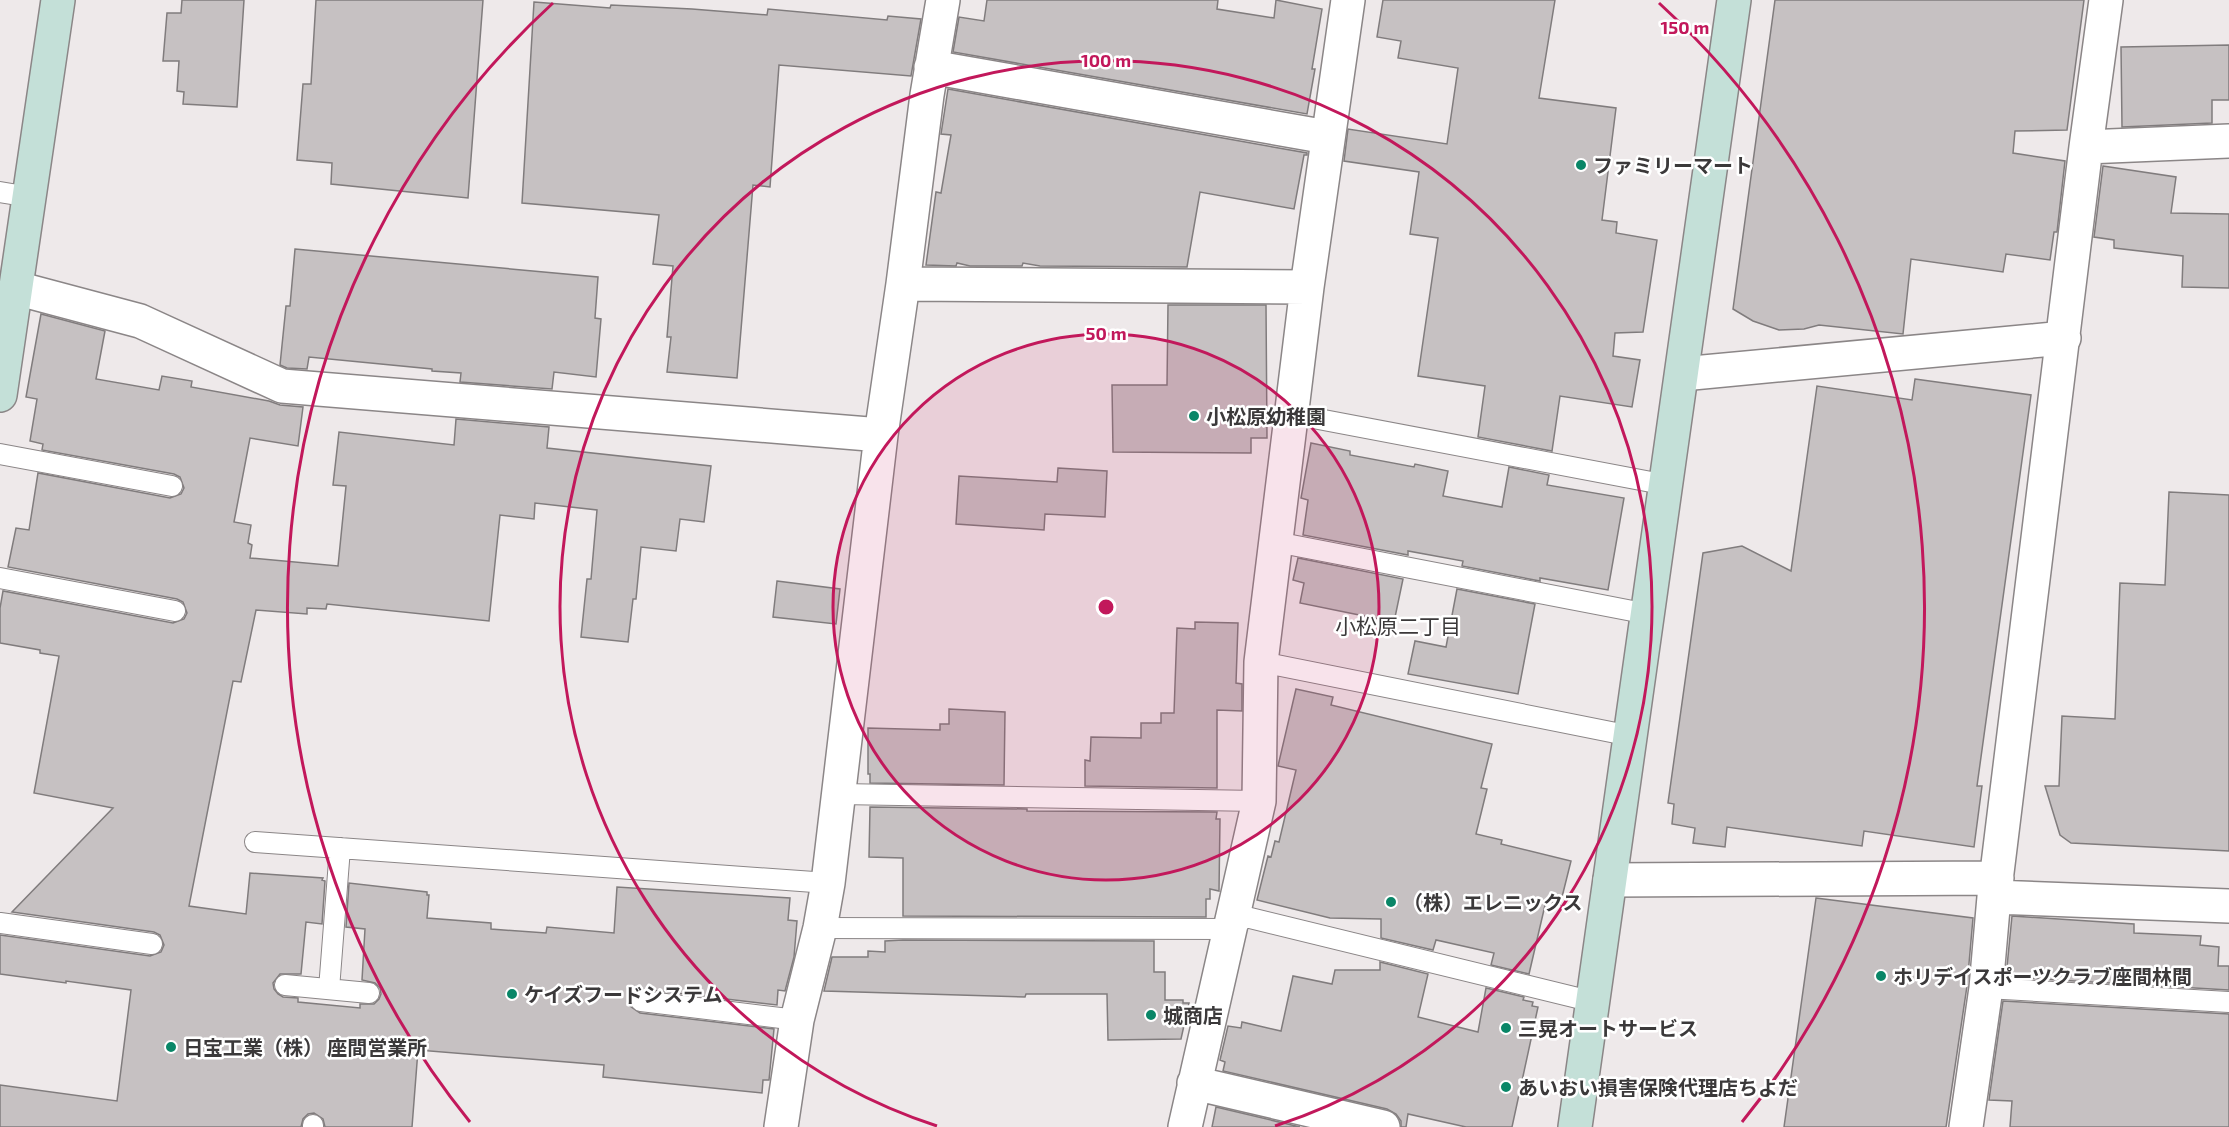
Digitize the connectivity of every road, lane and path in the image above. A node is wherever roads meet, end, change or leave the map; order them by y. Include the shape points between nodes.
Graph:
1 (58, 0) edge
2 (943, 0) edge
3 (1348, 0) edge
4 (1734, 0) edge
5 (2106, 0) edge
6 (931, 67) junction
7 (1327, 137) junction
8 (2229, 141) edge
9 (2086, 147) junction
10 (15, 194) edge
11 (903, 284) junction
12 (1306, 287) junction
13 (16, 288) junction
14 (6, 321) edge
15 (2064, 338) junction
16 (1682, 374) junction
17 (0, 395) edge
18 (1292, 414) junction
19 (881, 435) junction
20 (0, 454) edge
21 (1667, 485) junction
22 (172, 486) dead end
23 (1276, 542) junction
24 (0, 578) edge
25 (175, 611) dead end
26 (1648, 614) junction
27 (1261, 662) junction
28 (1631, 736) junction
29 (839, 794) junction
30 (1259, 801) junction
31 (255, 842) dead end
32 (340, 848) junction
33 (1610, 880) junction
34 (828, 883) junction
35 (1996, 888) junction
36 (2229, 906) edge
37 (0, 923) edge
38 (820, 928) junction
39 (1229, 929) junction
40 (152, 944) dead end
41 (285, 985) dead end
42 (1986, 988) junction
43 (329, 989) junction
44 (369, 993) dead end
45 (641, 1001) dead end
46 (1594, 1002) junction
47 (2229, 1002) edge
48 (797, 1020) junction
49 (1194, 1083) junction
50 (781, 1127) edge
51 (1185, 1127) edge
52 (1383, 1127) edge
53 (1575, 1127) edge
54 (1966, 1127) edge

1 - 10 street
2 - 6 street
3 - 7 street
4 - 16 street
5 - 9 street
6 - 7 street
6 - 11 street
7 - 12 street
8 - 9 street
9 - 15 street
10 - 13 street
11 - 12 street
11 - 19 street
12 - 18 street
13 - 14 street
13 - 19 street via 140,321 282,386
14 - 17 street
15 - 16 street
15 - 35 street
16 - 21 street
18 - 21 lane
18 - 23 street
19 - 29 street
20 - 22 lane
21 - 26 street
23 - 26 lane
23 - 27 street
24 - 25 lane
26 - 28 street
27 - 28 lane
27 - 30 street
28 - 33 street
29 - 30 lane
29 - 34 street
30 - 39 street
31 - 32 lane
32 - 34 lane
32 - 43 lane
33 - 35 street
33 - 46 street
34 - 38 street
35 - 36 street
35 - 42 street
37 - 40 lane
38 - 39 lane
38 - 48 street
39 - 46 lane via 1246,917
39 - 49 street
41 - 43 lane
42 - 47 lane
42 - 54 street
43 - 44 lane
45 - 48 lane
46 - 53 street
48 - 50 street
49 - 51 street
49 - 52 street

